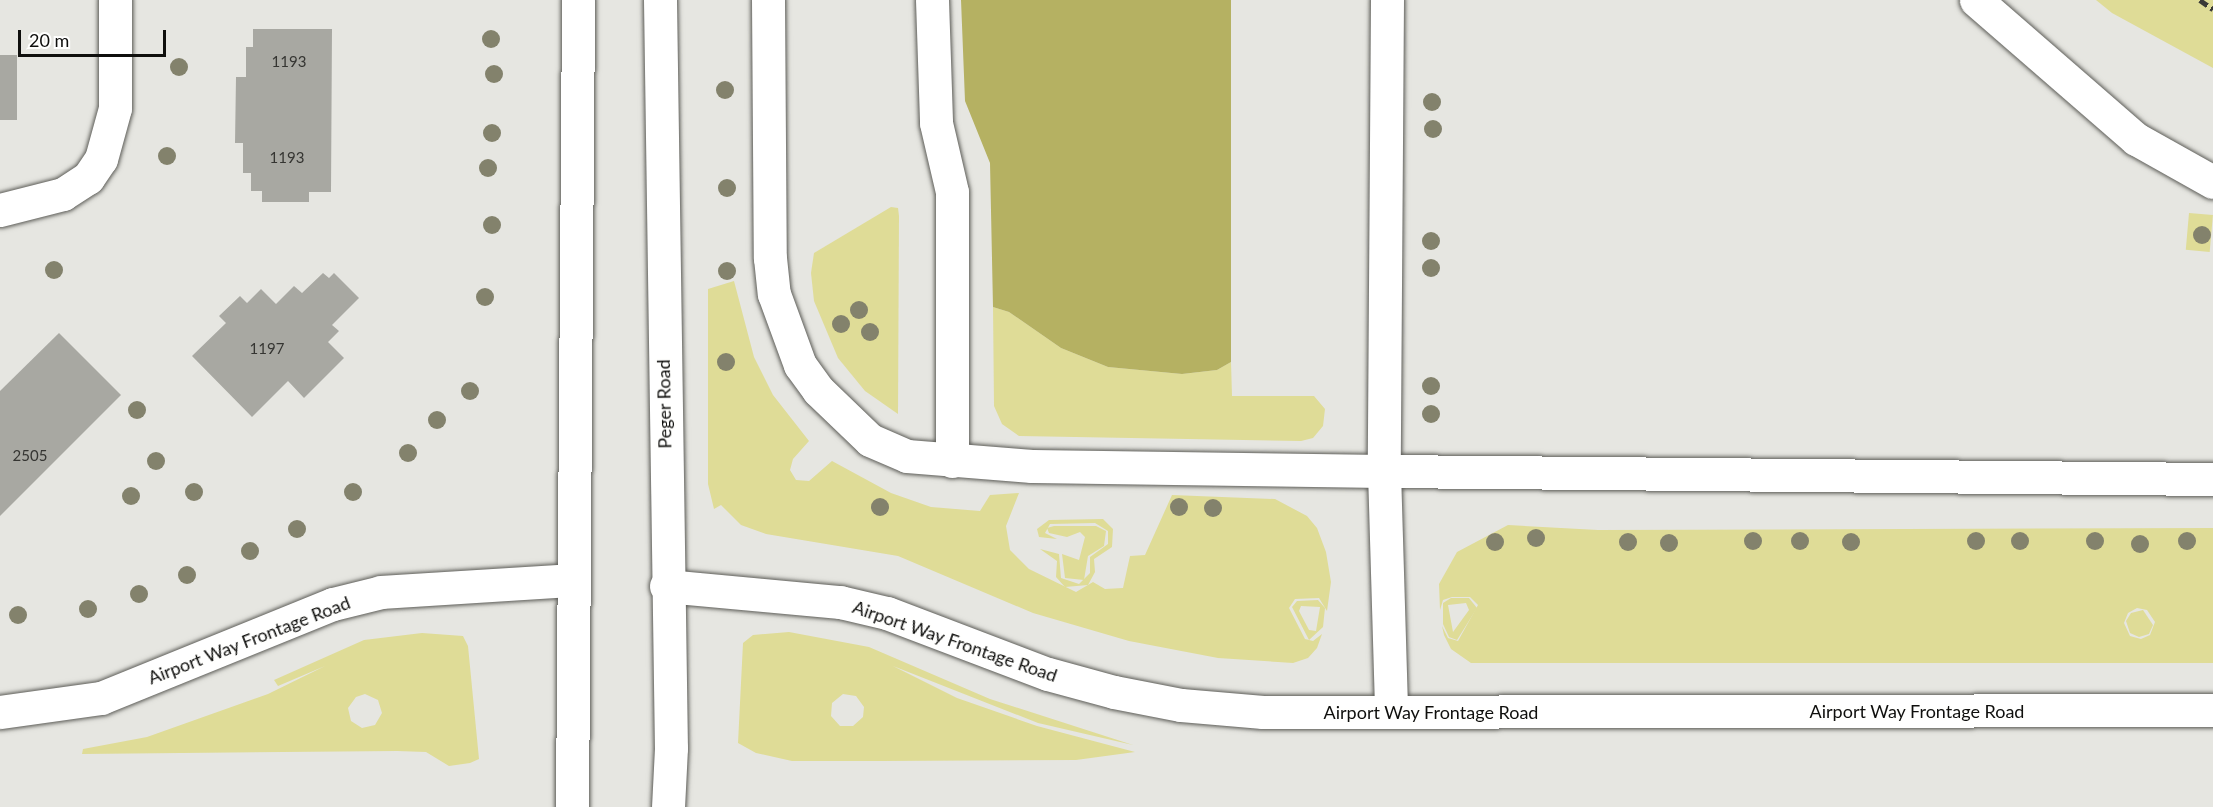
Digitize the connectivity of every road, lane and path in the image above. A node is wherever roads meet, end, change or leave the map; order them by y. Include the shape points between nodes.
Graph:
1 (116, 0) edge
2 (578, 0) edge
3 (660, 0) edge
4 (768, 0) edge
5 (932, 0) edge
6 (1387, 0) edge
7 (1976, 0) edge
8 (2213, 182) edge
9 (0, 210) edge
10 (952, 461) junction
11 (1384, 471) junction
12 (2213, 479) edge
13 (574, 579) junction
14 (666, 586) junction
15 (2213, 710) edge
16 (0, 712) edge
17 (1391, 712) junction
18 (572, 807) edge
19 (668, 807) edge

1 - 9 street via 115,108 101,159 88,178 63,194
2 - 13 street
3 - 14 street, Peger Road
4 - 10 street via 770,258 785,329 800,365 818,390 870,440 907,456
5 - 10 street via 936,123 952,192
6 - 11 street
7 - 8 street via 2136,139
10 - 11 street
11 - 12 street
11 - 17 street
13 - 16 street, Airport Way Frontage Road via 381,592 333,604 101,698
13 - 18 street
14 - 17 street, Airport Way Frontage Road via 840,602 887,613 1048,674 1181,705 1263,712
14 - 19 street, Peger Road via 671,748
15 - 17 street, Airport Way Frontage Road

